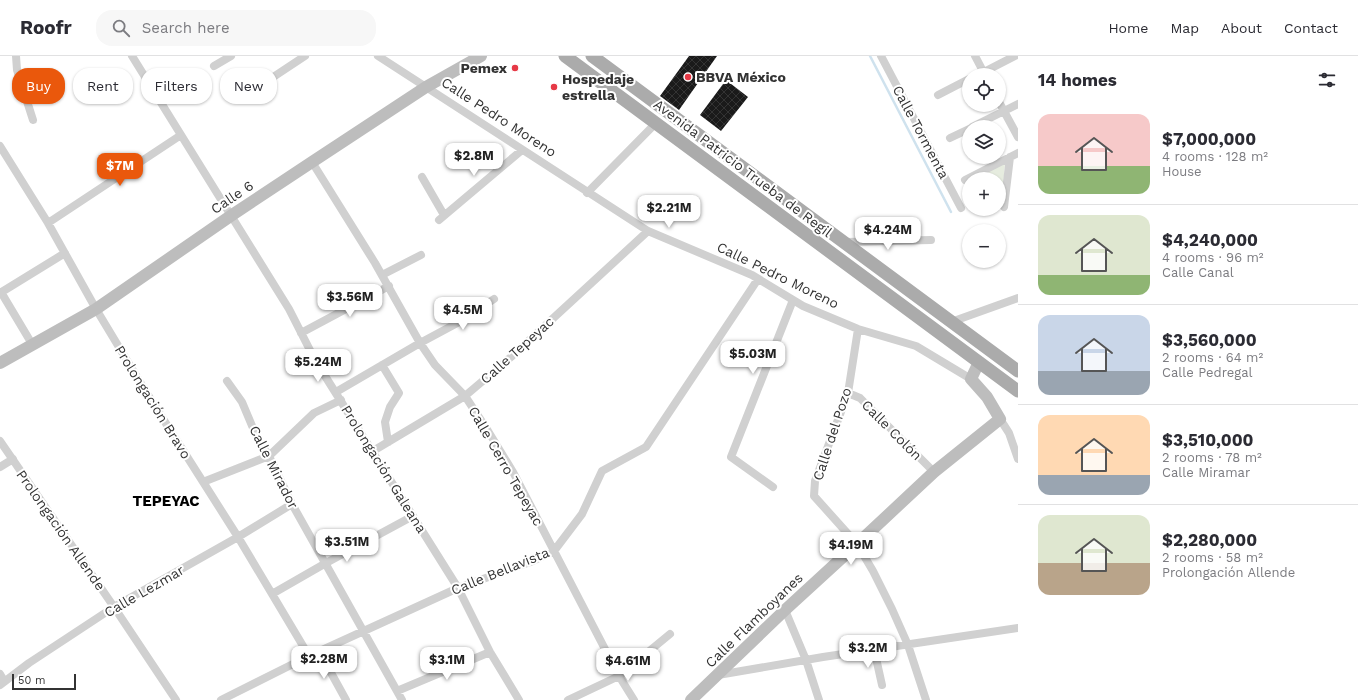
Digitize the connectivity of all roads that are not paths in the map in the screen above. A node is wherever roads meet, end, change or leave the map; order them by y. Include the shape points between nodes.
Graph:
1 (16, 56) edge
2 (132, 56) edge
3 (231, 56) edge
4 (305, 56) edge
5 (378, 56) edge
6 (481, 56) edge
7 (565, 56) edge
8 (592, 56) edge
9 (881, 56) edge
10 (975, 56) edge
11 (1015, 56) edge
12 (214, 66) dead end
13 (980, 68) edge
14 (993, 68) edge
15 (277, 75) edge
16 (962, 84) edge
17 (426, 87) junction
18 (938, 96) dead end
19 (1018, 104) edge
20 (1006, 110) edge
21 (1002, 112) edge
22 (1005, 112) edge
23 (32, 120) dead end
24 (986, 120) edge
25 (656, 123) junction
26 (962, 132) edge
27 (181, 135) junction
28 (1018, 137) edge
29 (950, 138) dead end
30 (1, 150) edge
31 (522, 150) junction
32 (1018, 153) edge
33 (1010, 157) junction
34 (312, 162) junction
35 (987, 172) edge
36 (422, 177) dead end
37 (1006, 190) edge
38 (587, 192) junction
39 (961, 208) dead end
40 (232, 214) junction
41 (48, 223) junction
42 (648, 231) junction
43 (931, 240) dead end
44 (844, 242) junction
45 (65, 253) junction
46 (420, 255) dead end
47 (382, 275) junction
48 (758, 279) junction
49 (389, 286) junction
50 (1, 292) edge
51 (494, 298) dead end
52 (1018, 298) edge
53 (793, 300) junction
54 (96, 308) junction
55 (951, 322) junction
56 (858, 329) junction
57 (301, 333) junction
58 (420, 343) junction
59 (32, 344) junction
60 (979, 362) junction
61 (0, 363) edge
62 (382, 365) junction
63 (1018, 371) edge
64 (971, 379) junction
65 (227, 381) dead end
66 (1018, 391) edge
67 (336, 392) junction
68 (848, 393) junction
69 (465, 396) junction
70 (341, 400) junction
71 (1000, 419) junction
72 (1009, 433) junction
73 (1018, 436) edge
74 (0, 441) edge
75 (388, 442) junction
76 (373, 451) junction
77 (269, 456) junction
78 (13, 459) junction
79 (1018, 459) edge
80 (0, 467) edge
81 (934, 472) junction
82 (203, 482) junction
83 (773, 487) dead end
84 (292, 504) junction
85 (413, 516) junction
86 (238, 537) junction
87 (857, 544) junction
88 (554, 551) junction
89 (326, 563) junction
90 (458, 588) junction
91 (272, 594) junction
92 (114, 607) junction
93 (785, 610) junction
94 (1018, 628) edge
95 (364, 631) junction
96 (670, 634) dead end
97 (908, 645) junction
98 (874, 650) junction
99 (319, 651) junction
100 (490, 652) junction
101 (309, 656) junction
102 (806, 660) junction
103 (718, 675) junction
104 (619, 676) junction
105 (2, 680) edge
106 (882, 685) dead end
107 (397, 691) junction
108 (176, 700) edge
109 (221, 700) edge
110 (346, 700) edge
111 (402, 700) edge
112 (519, 700) edge
113 (568, 700) edge
114 (634, 700) edge
115 (691, 700) edge
116 (819, 700) edge
117 (926, 700) edge

1 - 23 street via 17,70
2 - 27 street, Prolongación Galeana
3 - 12 street
4 - 15 street
5 - 17 street, Calle Pedro Moreno
6 - 17 street, Calle 6
7 - 25 main road, Avenida Patricio Trueba de Regil
8 - 44 main road, Avenida Patricio Trueba de Regil
9 - 39 street, Calle Tormenta
10 - 13 street
11 - 14 street
16 - 18 street
17 - 31 street, Calle Pedro Moreno
17 - 34 street, Calle 6
19 - 20 street
21 - 24 street
22 - 28 street
25 - 38 street
25 - 60 main road, Avenida Patricio Trueba de Regil
26 - 29 street
27 - 40 street, Prolongación Galeana
27 - 41 street
30 - 41 street, Prolongación Bravo
31 - 36 street via 442,218
31 - 38 street, Calle Pedro Moreno
32 - 33 street
33 - 35 street
33 - 37 street
34 - 40 street, Calle 6
34 - 47 street, Calle Cerro Tepeyac
38 - 42 street, Calle Pedro Moreno
40 - 54 street, Calle 6
40 - 57 street, Prolongación Galeana
41 - 45 street, Prolongación Bravo
42 - 48 street, Calle Pedro Moreno
42 - 69 street, Calle Tepeyac
43 - 44 street
44 - 55 main road, Avenida Patricio Trueba de Regil
45 - 50 street
45 - 54 street, Prolongación Bravo
46 - 47 street
47 - 49 street, Calle Cerro Tepeyac
48 - 53 street, Calle Pedro Moreno
48 - 88 street, Calle Bellavista via 646,446 602,471 582,514
49 - 57 street
49 - 58 street, Calle Cerro Tepeyac
50 - 59 street
51 - 58 street via 461,321
52 - 55 street
53 - 56 street, Calle Pedro Moreno
53 - 83 street via 731,457
54 - 59 street, Calle 6
54 - 82 street, Prolongación Bravo
55 - 63 main road, Avenida Patricio Trueba de Regil
56 - 64 street, Calle Pedro Moreno via 916,346
56 - 68 street, Calle del Pozo
57 - 67 street, Prolongación Galeana
58 - 62 street
58 - 69 street, Calle Cerro Tepeyac via 435,365
59 - 61 street, Calle 6
60 - 64 street
60 - 66 main road, Avenida Patricio Trueba de Regil
62 - 67 street
62 - 75 street via 399,393 390,407 385,422
64 - 71 street, Calle Pedro Moreno via 987,397
65 - 77 street, Calle Mirador via 242,402 258,440
67 - 70 street, Prolongación Galeana
68 - 81 street, Calle Colón via 860,398
68 - 87 street, Calle del Pozo via 815,481 814,496
69 - 75 street, Calle Tepeyac
69 - 88 street, Calle Cerro Tepeyac via 513,472
70 - 76 street, Prolongación Galeana
70 - 77 street via 314,413
71 - 72 street, Calle Pedro Moreno
71 - 81 street, Calle Flamboyanes
72 - 73 street
72 - 79 street, Calle Pedro Moreno
74 - 78 street, Prolongación Allende
75 - 76 street, Calle Tepeyac
76 - 85 street, Prolongación Galeana
77 - 82 street
77 - 84 street, Calle Mirador
78 - 80 street
78 - 92 street, Prolongación Allende
81 - 87 street, Calle Flamboyanes
82 - 86 street, Prolongación Bravo
84 - 86 street, Calle Lezmar
84 - 89 street, Calle Mirador
85 - 89 street
85 - 90 street, Prolongación Galeana
86 - 91 street, Prolongación Bravo
86 - 92 street, Calle Lezmar
87 - 93 street, Calle Flamboyanes
87 - 97 street, Calle del Pozo
88 - 90 street, Calle Bellavista
88 - 104 street, Calle Cerro Tepeyac
89 - 91 street
89 - 95 street, Calle Mirador
90 - 95 street, Calle Bellavista
90 - 100 street, Prolongación Galeana
91 - 101 street, Prolongación Bravo
92 - 105 street, Calle Lezmar
92 - 108 street, Prolongación Allende
93 - 102 street
93 - 103 street, Calle Flamboyanes
94 - 97 street
95 - 99 street, Calle Bellavista
95 - 107 street, Calle Mirador
96 - 104 street
97 - 98 street
97 - 117 street, Calle del Pozo
98 - 102 street
98 - 106 street
99 - 101 street, Calle Bellavista
99 - 110 street
100 - 107 street
100 - 112 street, Prolongación Galeana
101 - 109 street, Calle Bellavista
102 - 103 street
102 - 116 street
103 - 115 street, Calle Flamboyanes
104 - 113 street
104 - 114 street, Calle Cerro Tepeyac
107 - 111 street, Calle Mirador

